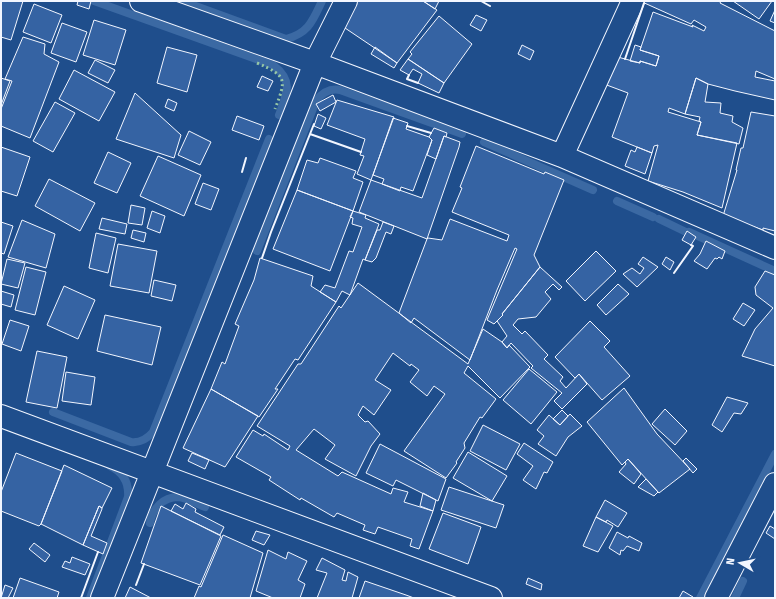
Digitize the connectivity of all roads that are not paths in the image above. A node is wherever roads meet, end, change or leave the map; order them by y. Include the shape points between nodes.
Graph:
1 (141, 1) edge
2 (346, 1) edge
3 (633, 1) edge
4 (316, 63) junction
5 (562, 156) junction
6 (775, 248) edge
7 (1, 416) edge
8 (152, 472) junction
9 (775, 484) edge
10 (102, 598) edge
11 (490, 598) edge
12 (716, 598) edge

1 - 4 street
2 - 4 street
3 - 5 street
4 - 5 street
4 - 8 street
5 - 6 street
7 - 8 street
8 - 10 street
8 - 11 street
9 - 12 street

